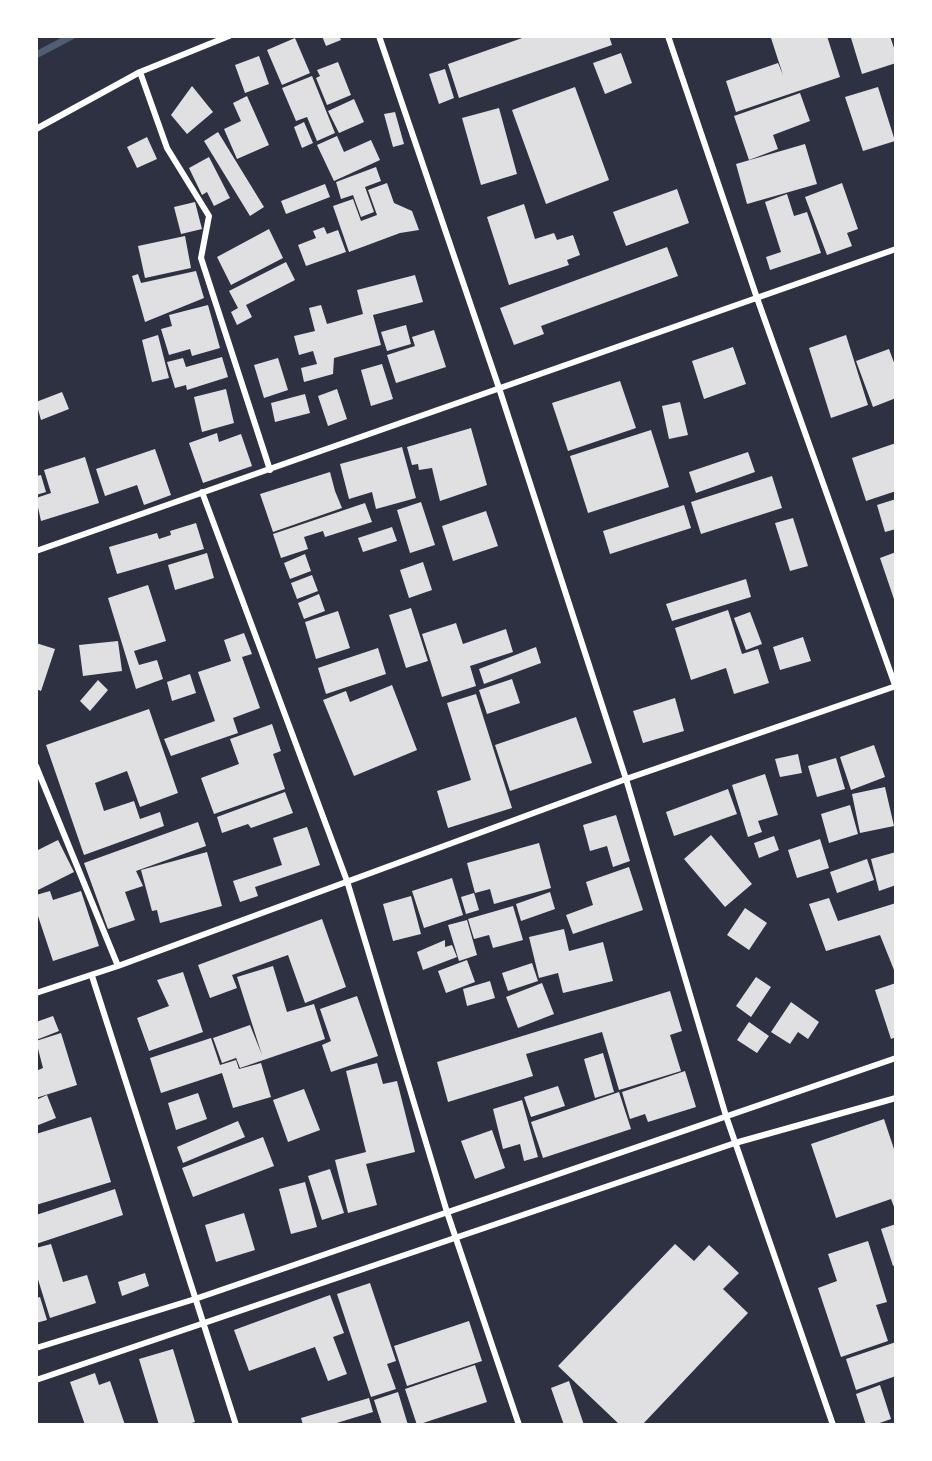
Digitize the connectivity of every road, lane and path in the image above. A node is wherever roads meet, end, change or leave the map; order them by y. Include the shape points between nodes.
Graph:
1 (229, 36) edge
2 (379, 36) edge
3 (668, 36) edge
4 (140, 72) junction
5 (36, 129) edge
6 (896, 249) edge
7 (757, 298) junction
8 (499, 388) junction
9 (270, 470) junction
10 (202, 492) junction
11 (36, 551) edge
12 (896, 687) edge
13 (36, 766) edge
14 (626, 779) junction
15 (347, 881) junction
16 (118, 966) junction
17 (92, 976) junction
18 (36, 993) edge
19 (896, 1058) edge
20 (896, 1098) edge
21 (726, 1116) junction
22 (735, 1143) junction
23 (447, 1212) junction
24 (456, 1238) junction
25 (195, 1299) junction
26 (203, 1324) junction
27 (36, 1348) edge
28 (36, 1380) edge
29 (236, 1425) edge
30 (519, 1425) edge
31 (833, 1425) edge

1 - 4 street
2 - 8 street
3 - 7 street
4 - 5 street
4 - 9 street via 167,147 209,216 201,258
6 - 7 street
7 - 8 street
7 - 12 street
8 - 9 street
8 - 14 street
9 - 10 street
10 - 11 street
10 - 15 street
12 - 14 street
13 - 16 street
14 - 15 street
14 - 21 street
15 - 16 street
15 - 23 street
16 - 17 street
17 - 18 street
17 - 25 street
19 - 21 street
20 - 22 street
21 - 22 street
21 - 23 street
22 - 24 street
22 - 31 street
23 - 24 street
23 - 25 street
24 - 26 street
24 - 30 street
25 - 26 street
25 - 27 street
26 - 28 street
26 - 29 street

